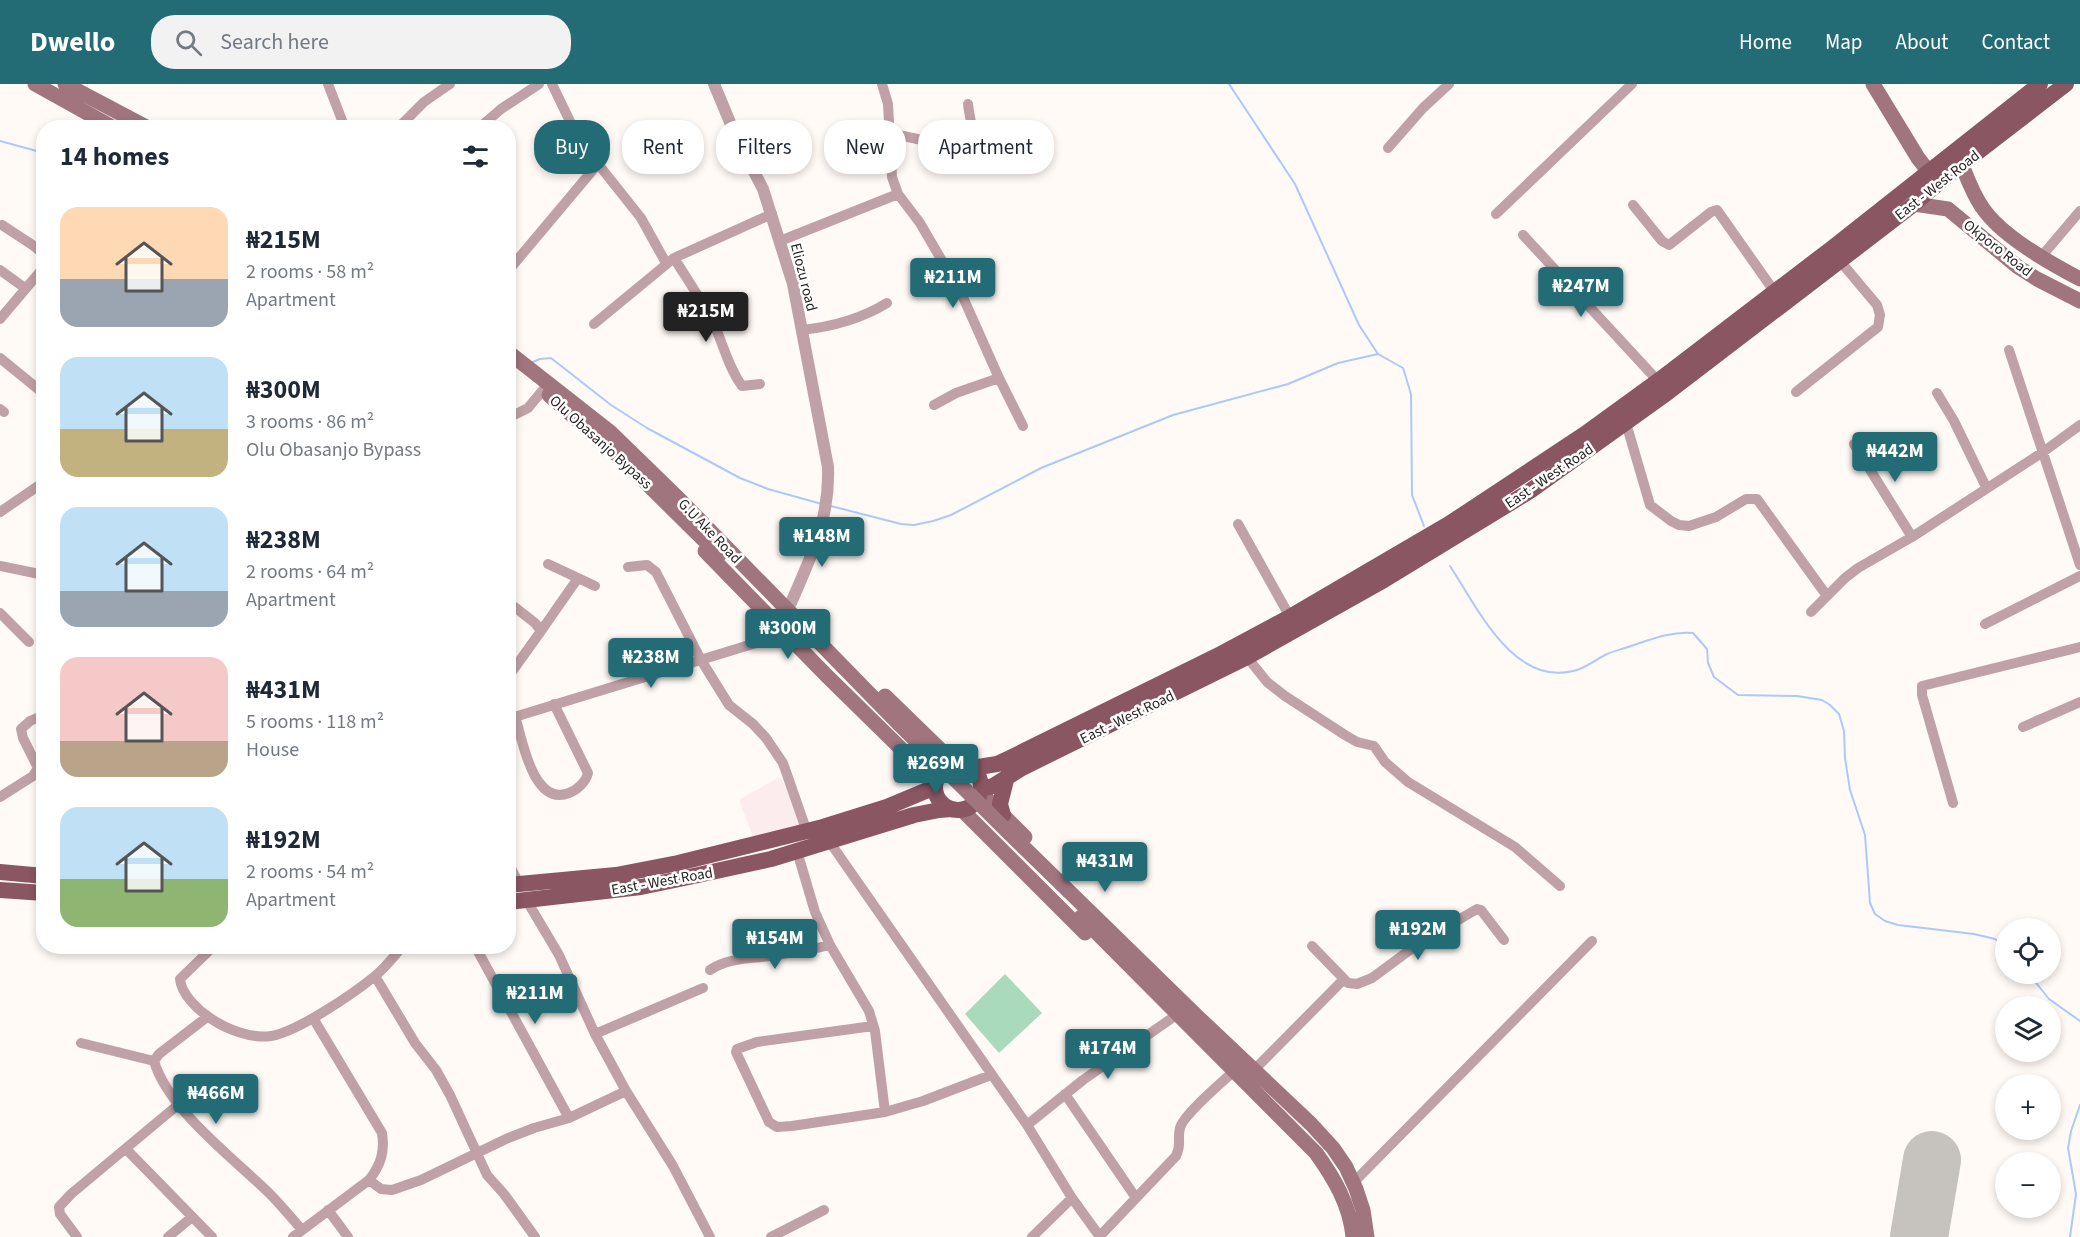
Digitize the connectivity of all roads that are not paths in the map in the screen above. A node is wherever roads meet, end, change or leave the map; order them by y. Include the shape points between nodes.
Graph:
1 (35, 84) edge
2 (65, 84) edge
3 (328, 84) edge
4 (450, 84) edge
5 (539, 84) edge
6 (552, 84) edge
7 (714, 84) edge
8 (882, 84) edge
9 (1449, 84) edge
10 (1632, 84) edge
11 (1873, 84) edge
12 (2040, 84) edge
13 (2067, 84) edge
14 (968, 104) dead end
15 (100, 120) edge
16 (133, 120) edge
17 (342, 120) edge
18 (406, 120) edge
19 (488, 120) edge
20 (569, 120) edge
21 (889, 120) edge
22 (906, 137) edge
23 (1388, 148) dead end
24 (1962, 165) junction
25 (1929, 172) junction
26 (589, 174) edge
27 (604, 174) edge
28 (892, 174) edge
29 (898, 194) junction
30 (1914, 204) junction
31 (1633, 205) dead end
32 (1981, 206) junction
33 (2080, 211) edge
34 (772, 214) junction
35 (1496, 214) dead end
36 (1964, 221) junction
37 (2, 225) dead end
38 (1523, 235) dead end
39 (780, 241) junction
40 (36, 248) edge
41 (2042, 257) junction
42 (670, 260) junction
43 (516, 261) edge
44 (1840, 261) junction
45 (0, 270) edge
46 (36, 276) edge
47 (2080, 279) edge
48 (25, 288) junction
49 (1774, 291) junction
50 (2080, 301) edge
51 (887, 303) dead end
52 (0, 319) edge
53 (594, 324) dead end
54 (801, 330) junction
55 (2009, 350) dead end
56 (0, 358) edge
57 (516, 358) edge
58 (516, 369) edge
59 (999, 378) junction
60 (1658, 381) junction
61 (760, 384) dead end
62 (36, 387) edge
63 (543, 390) junction
64 (1796, 392) dead end
65 (1937, 393) dead end
66 (934, 405) dead end
67 (516, 414) edge
68 (1626, 423) junction
69 (2080, 425) edge
70 (1023, 426) dead end
71 (1854, 444) dead end
72 (2043, 452) junction
73 (36, 487) edge
74 (1986, 487) junction
75 (677, 505) junction
76 (0, 512) edge
77 (1238, 525) dead end
78 (1912, 537) junction
79 (548, 564) dead end
80 (2080, 565) edge
81 (0, 566) edge
82 (628, 567) dead end
83 (36, 573) edge
84 (2080, 576) edge
85 (578, 578) junction
86 (596, 586) dead end
87 (1827, 596) junction
88 (791, 603) junction
89 (516, 608) edge
90 (1811, 612) dead end
91 (0, 613) edge
92 (1290, 617) junction
93 (1985, 624) dead end
94 (541, 631) junction
95 (785, 634) junction
96 (29, 642) dead end
97 (2080, 647) edge
98 (1247, 657) junction
99 (701, 660) junction
100 (516, 666) edge
101 (2080, 702) edge
102 (554, 704) junction
103 (516, 716) edge
104 (36, 718) edge
105 (2023, 727) dead end
106 (516, 728) edge
107 (36, 764) edge
108 (964, 766) junction
109 (36, 771) edge
110 (1007, 776) junction
111 (936, 785) junction
112 (981, 791) junction
113 (0, 797) edge
114 (1953, 803) dead end
115 (957, 809) junction
116 (1003, 815) junction
117 (807, 832) junction
118 (829, 841) junction
119 (797, 851) junction
120 (0, 873) edge
121 (36, 875) edge
122 (516, 885) edge
123 (1560, 886) dead end
124 (0, 890) edge
125 (36, 892) edge
126 (526, 900) junction
127 (516, 901) edge
128 (1504, 940) dead end
129 (1592, 941) dead end
130 (830, 945) junction
131 (1312, 946) dead end
132 (206, 954) edge
133 (396, 954) edge
134 (479, 954) edge
135 (710, 970) dead end
136 (375, 976) junction
137 (1344, 979) junction
138 (703, 988) dead end
139 (1175, 1016) junction
140 (207, 1017) junction
141 (313, 1018) junction
142 (1195, 1023) junction
143 (873, 1026) junction
144 (595, 1034) junction
145 (81, 1043) dead end
146 (154, 1061) junction
147 (1254, 1070) junction
148 (1233, 1072) junction
149 (991, 1075) junction
150 (626, 1091) junction
151 (1065, 1094) junction
152 (179, 1104) junction
153 (885, 1112) junction
154 (569, 1118) junction
155 (1027, 1125) junction
156 (127, 1150) junction
157 (476, 1155) junction
158 (369, 1180) junction
159 (1353, 1183) junction
160 (1072, 1198) junction
161 (1136, 1198) junction
162 (328, 1210) junction
163 (824, 1210) dead end
164 (192, 1217) junction
165 (302, 1230) junction
166 (77, 1237) edge
167 (168, 1237) edge
168 (212, 1237) edge
169 (293, 1237) edge
170 (348, 1237) edge
171 (535, 1237) edge
172 (711, 1237) edge
173 (771, 1237) edge
174 (1032, 1237) edge
175 (1100, 1237) edge
176 (1353, 1237) edge
177 (1367, 1237) edge

1 - 15 main road
2 - 16 main road
3 - 17 street
4 - 18 street
5 - 19 street
6 - 20 street
7 - 34 street, Eliozu road
8 - 21 street
9 - 23 street
10 - 35 street
11 - 25 main road
12 - 25 main road, East - West Road
13 - 24 main road, East - West Road
14 - 22 street via 972,134 969,146 955,147
24 - 30 main road, East - West Road
24 - 32 main road, Okporo Road
25 - 49 main road, East - West Road
26 - 43 street
27 - 42 street
28 - 29 street
29 - 39 street
29 - 59 street via 920,223 962,295
30 - 36 main road, Okporo Road via 1948,209
30 - 44 main road, East - West Road
31 - 49 street via 1669,245 1717,210
32 - 36 main road
32 - 41 main road, Okporo Road via 2003,229
33 - 41 street
34 - 39 street, Eliozu road
34 - 42 street
36 - 50 main road, Okporo Road via 2018,267
37 - 40 street
38 - 60 street
39 - 54 street, Eliozu road
41 - 47 main road, Okporo Road
42 - 53 street
42 - 61 street via 692,284 714,323 736,378 742,386
44 - 64 street via 1877,305 1878,327
44 - 68 main road, East - West Road
45 - 48 street
46 - 48 street
48 - 52 street
49 - 60 main road, East - West Road
51 - 54 street via 857,318
54 - 88 street, Eliozu road via 825,448 829,489 824,521
55 - 72 street
56 - 62 street
57 - 75 main road, G.U Ake Road via 610,432
58 - 63 main road, Olu Obasanjo Bypass
59 - 66 street
59 - 70 street
60 - 92 main road, East - West Road via 1449,524
63 - 67 street via 528,408
63 - 75 main road, Olu Obasanjo Bypass
65 - 74 street
68 - 87 street via 1650,506 1678,525 1689,526 1716,517 1746,499 1757,499
68 - 98 main road, East - West Road via 1521,497
69 - 72 street
71 - 78 street
72 - 74 street
72 - 80 street
73 - 76 street
74 - 78 street
75 - 88 main road via 736,549
75 - 95 main road via 699,544
75 - 142 main road, Olu Obasanjo Bypass
77 - 92 street
78 - 87 street via 1858,568
79 - 85 street
81 - 83 street
82 - 99 street via 647,565 656,572
84 - 93 street
85 - 86 street
85 - 94 street
87 - 90 street
88 - 108 main road
89 - 94 street
91 - 96 street
92 - 108 main road, East - West Road via 997,764
94 - 100 street
95 - 99 street
95 - 111 main road
97 - 114 street via 1922,686
98 - 110 main road, East - West Road
98 - 123 street via 1267,682 1285,696 1357,742 1374,746 1408,783 1515,847
99 - 102 street
99 - 117 street via 729,705 766,738 783,764
101 - 105 street
102 - 103 street
102 - 106 street via 588,773 582,784 568,793 555,794 540,784
104 - 107 street via 21,729
108 - 111 main road via 945,769
108 - 112 main road via 979,778
109 - 113 street
110 - 112 main road, East - West Road
110 - 116 main road via 1000,804
111 - 115 main road via 940,801
111 - 117 main road, East - West Road via 887,807
112 - 115 main road via 975,803
112 - 116 main road
115 - 118 main road, East - West Road via 914,815
115 - 139 main road via 1152,999
116 - 142 main road via 1144,955
117 - 122 main road, East - West Road via 616,875
118 - 119 main road, East - West Road
118 - 149 street
119 - 126 main road, East - West Road via 642,887
119 - 130 street via 815,912
120 - 121 main road
124 - 125 main road
126 - 127 main road, East - West Road
126 - 144 street via 559,955
128 - 137 street via 1482,910 1477,909 1422,941 1371,978 1357,984
129 - 159 street
130 - 135 street via 732,960
130 - 143 street via 869,1011
131 - 137 street
132 - 140 street via 180,983
133 - 136 street
134 - 154 street
136 - 141 street
136 - 157 street via 436,1070
137 - 147 street
138 - 144 street
139 - 142 main road
139 - 151 street
140 - 141 street via 232,1030 269,1037
140 - 146 street
141 - 158 street via 382,1132 381,1160
142 - 147 main road
142 - 148 main road
143 - 153 street
143 - 153 street via 757,1042 736,1052 768,1122 777,1126
144 - 150 street
145 - 146 street
146 - 152 street
147 - 159 main road via 1333,1148
148 - 161 street via 1190,1113 1180,1126 1176,1156
148 - 176 main road via 1329,1170 1347,1208
149 - 153 street
149 - 155 street
150 - 154 street
150 - 172 street
151 - 155 street
151 - 161 street
152 - 156 street
152 - 165 street
154 - 157 street via 506,1139
155 - 160 street
156 - 164 street
156 - 166 street via 59,1207
157 - 158 street via 392,1190 381,1190
157 - 171 street
158 - 162 street
159 - 177 main road
160 - 174 street
160 - 175 street
161 - 175 street
162 - 165 street
162 - 170 street
163 - 173 street
164 - 167 street
164 - 168 street
165 - 169 street

